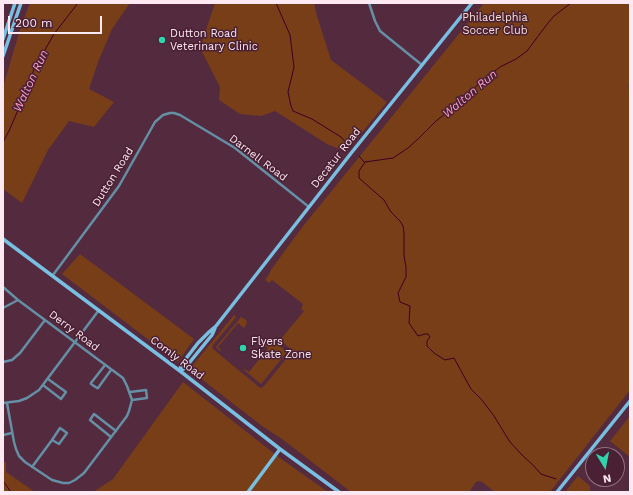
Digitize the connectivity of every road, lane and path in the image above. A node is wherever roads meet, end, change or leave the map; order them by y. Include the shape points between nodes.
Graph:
1 (15, 3) edge
2 (21, 3) edge
3 (369, 3) edge
4 (472, 3) edge
5 (3, 39) edge
6 (3, 56) edge
7 (422, 65) junction
8 (196, 124) joint
9 (309, 207) junction
10 (3, 238) edge
11 (53, 275) junction
12 (3, 287) edge
13 (18, 300) junction
14 (3, 307) edge
15 (99, 310) junction
16 (45, 320) junction
17 (75, 342) junction
18 (3, 362) edge
19 (105, 365) junction
20 (111, 370) junction
21 (180, 371) junction
22 (48, 379) junction
23 (43, 385) junction
24 (130, 392) junction
25 (132, 400) junction
26 (630, 401) edge
27 (7, 402) junction
28 (3, 403) edge
29 (116, 431) junction
30 (12, 433) junction
31 (3, 435) edge
32 (111, 438) junction
33 (52, 440) junction
34 (280, 449) junction
35 (32, 467) junction
36 (248, 492) edge
37 (339, 492) edge
38 (557, 492) edge

1 - 5 street
2 - 6 street
3 - 7 street via 380,31
4 - 7 street, Decatur Road
7 - 9 street, Decatur Road
8 - 9 street, Darnell Road via 236,148
8 - 11 street, Dutton Road via 174,113 159,118 118,186
9 - 21 street, Decatur Road via 216,326 212,335
10 - 11 street, Comly Road
11 - 15 street, Comly Road
12 - 13 street, Derry Road
13 - 14 street
13 - 16 street, Derry Road
15 - 17 street
15 - 21 street, Comly Road
16 - 17 street, Derry Road
16 - 18 street via 20,353 12,360
17 - 19 street, Derry Road
17 - 22 street
19 - 20 street, Derry Road
19 - 20 street via 91,384 98,388
20 - 24 street, Derry Road via 122,378
21 - 34 street, Comly Road
22 - 23 street
22 - 23 street via 66,392 61,399
23 - 27 street via 27,398
24 - 25 street
24 - 25 street via 146,390 147,398
25 - 29 street via 128,416
26 - 38 street
27 - 28 street
27 - 30 street
29 - 32 street
29 - 32 street via 94,414 90,420
30 - 31 street
30 - 35 street via 19,456
32 - 35 street via 80,478 70,482 52,480
33 - 33 street via 59,444 67,433 60,428
33 - 35 street
34 - 36 street
34 - 37 street, Comly Road

